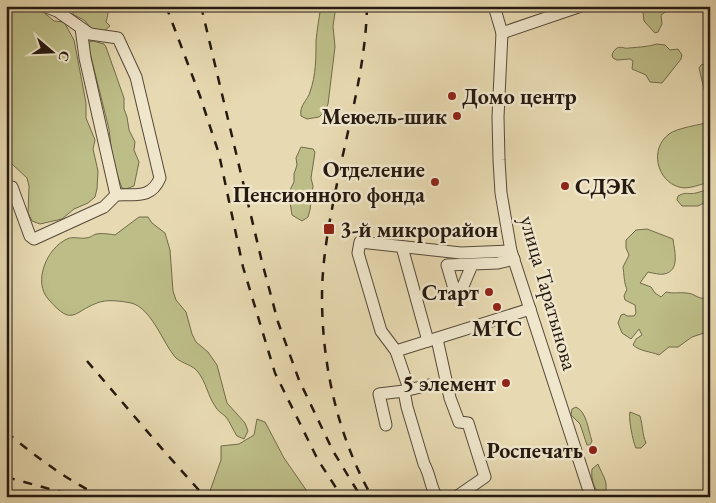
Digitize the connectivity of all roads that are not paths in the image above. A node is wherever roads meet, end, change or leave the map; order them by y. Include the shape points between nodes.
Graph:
1 (44, 6) edge
2 (494, 6) edge
3 (581, 6) edge
4 (81, 28) junction
5 (502, 33) junction
6 (12, 187) dead end
7 (116, 194) junction
8 (402, 247) junction
9 (513, 255) junction
10 (472, 265) dead end
11 (530, 309) junction
12 (432, 340) junction
13 (396, 352) junction
14 (429, 385) dead end
15 (407, 390) junction
16 (386, 425) dead end
17 (440, 497) edge
18 (456, 497) edge
19 (591, 497) edge

1 - 4 street
2 - 5 street, улица Таратынова
3 - 5 street
4 - 7 street
4 - 7 street via 90,34 118,38 136,76 160,178 156,188 147,194
5 - 9 street, улица Таратынова via 499,160 501,193
6 - 7 street via 30,236 34,239 104,207
8 - 9 street
8 - 12 street
8 - 13 street via 360,242 358,248 381,331
9 - 10 street
9 - 11 street, улица Таратынова
11 - 12 street
11 - 19 street, улица Таратынова
12 - 13 street
12 - 18 street via 459,422 468,423 485,477
13 - 15 street
14 - 15 street
15 - 16 street via 379,394
15 - 17 street via 430,486

